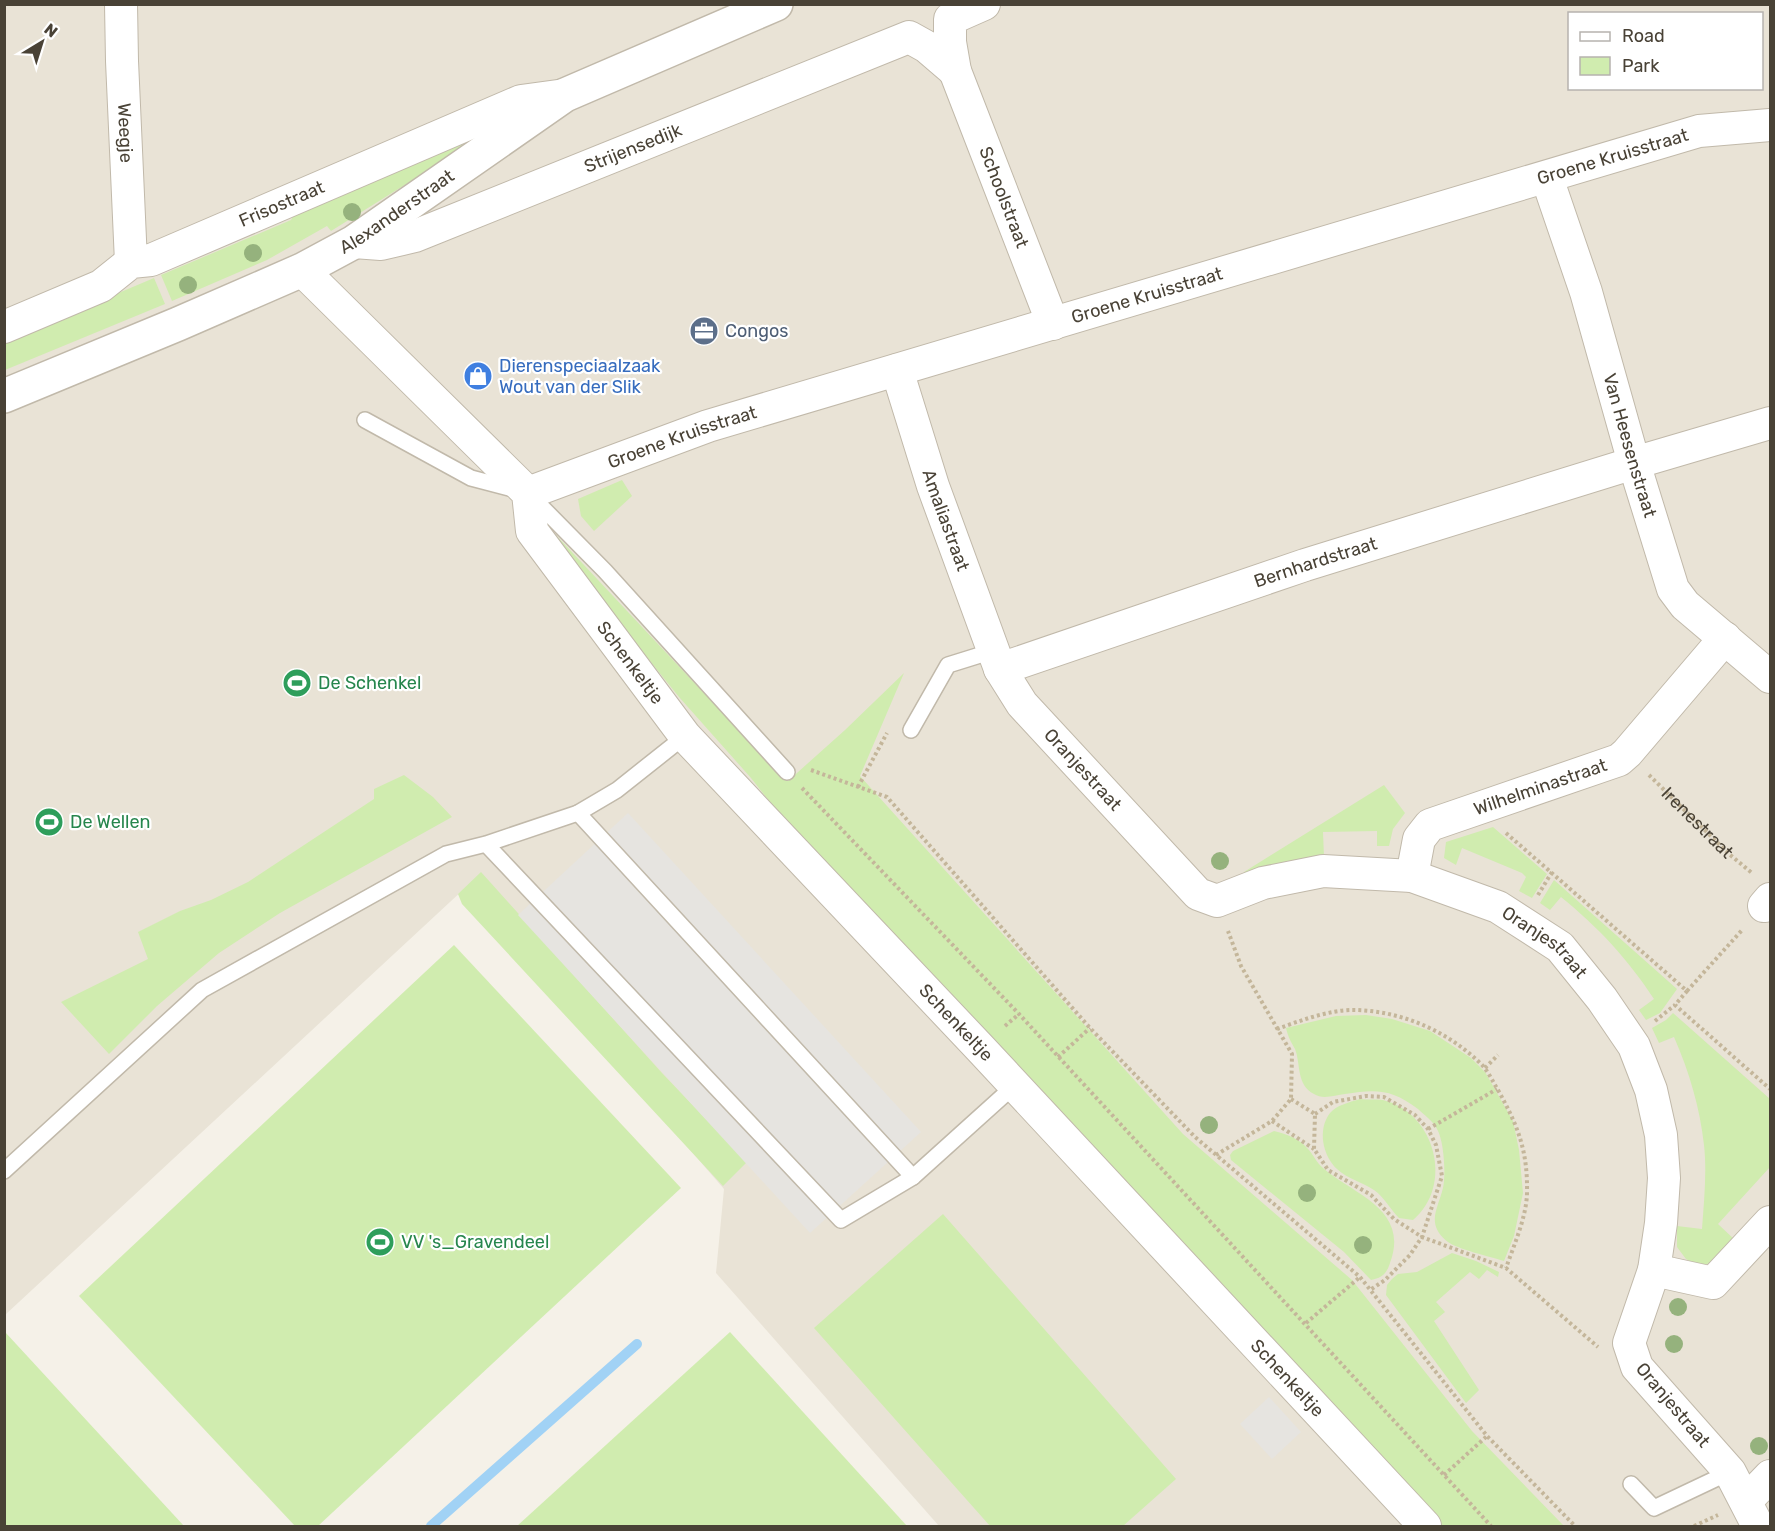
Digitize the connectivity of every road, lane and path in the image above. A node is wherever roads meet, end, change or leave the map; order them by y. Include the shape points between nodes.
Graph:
1 (121, 4) edge
2 (776, 4) edge
3 (984, 4) edge
4 (909, 37) joint
5 (955, 71) junction
6 (565, 95) junction
7 (1770, 125) edge
8 (1547, 178) junction
9 (354, 242) junction
10 (131, 262) junction
11 (302, 270) junction
12 (1053, 324) junction
13 (4, 327) edge
14 (897, 370) junction
15 (4, 396) edge
16 (365, 420) dead end
17 (1770, 423) edge
18 (1634, 463) junction
19 (528, 493) junction
20 (1725, 638) junction
21 (996, 660) junction
22 (1770, 677) edge
23 (911, 730) dead end
24 (684, 736) junction
25 (1627, 753) junction
26 (787, 772) junction
27 (1478, 809) junction
28 (578, 813) junction
29 (486, 844) junction
30 (1412, 876) junction
31 (1763, 893) edge
32 (1217, 901) junction
33 (1687, 991) junction
34 (1090, 1028) junction
35 (1277, 1029) junction
36 (1498, 1055) dead end
37 (1058, 1057) junction
38 (1485, 1068) junction
39 (1014, 1086) junction
40 (1497, 1089) junction
41 (1770, 1089) edge
42 (1291, 1099) junction
43 (1315, 1114) junction
44 (1272, 1121) junction
45 (1428, 1129) junction
46 (1314, 1149) junction
47 (1216, 1155) junction
48 (4, 1171) edge
49 (913, 1177) junction
50 (1770, 1222) edge
51 (1422, 1237) junction
52 (1506, 1268) junction
53 (1654, 1269) junction
54 (1360, 1277) junction
55 (1370, 1290) junction
56 (1305, 1323) junction
57 (1629, 1343) junction
58 (1487, 1436) junction
59 (1730, 1472) junction
60 (1444, 1475) junction
61 (1770, 1476) edge
62 (1631, 1484) dead end
63 (1752, 1514) edge
64 (1425, 1527) edge
65 (1491, 1527) edge
66 (1575, 1527) edge

1 - 10 street, Weegje
2 - 6 street, Alexanderstraat
3 - 5 street, Schoolstraat via 950,19
4 - 5 street, Schoolstraat
4 - 9 street, Strijensedijk via 414,236 381,244
5 - 12 street, Schoolstraat
6 - 9 street, Alexanderstraat
6 - 10 street, Frisostraat via 521,101 152,260
7 - 8 street, Groene Kruisstraat via 1699,131
8 - 12 street, Groene Kruisstraat
8 - 18 street, Van Heesenstraat via 1586,292
9 - 11 street, Alexanderstraat
10 - 13 street, Frisostraat via 101,286
11 - 15 street, Alexanderstraat
11 - 19 street, Schenkeltje
12 - 14 street, Groene Kruisstraat
14 - 19 street, Groene Kruisstraat via 708,426
14 - 21 street, Amaliastraat via 933,486
16 - 19 lane via 471,478
17 - 18 street, Bernhardstraat
18 - 20 street, Van Heesenstraat via 1673,589 1685,605
18 - 21 street, Bernhardstraat
19 - 24 street, Schenkeltje via 532,531
19 - 26 lane, Schenkeltje via 605,571
20 - 22 street, Van Heesenstraat
20 - 25 street, Wilhelminastraat
21 - 23 lane via 948,664
21 - 32 street, Oranjestraat via 1022,704 1198,894
24 - 28 lane via 617,790
24 - 39 street, Schenkeltje
25 - 27 street, Wilhelminastraat via 1619,760
25 - 31 path, Irenestraat
26 - 34 path via 808,769 887,797
26 - 37 path
27 - 30 street, Wilhelminastraat via 1430,825 1419,839
27 - 33 path
28 - 29 lane
28 - 49 lane
29 - 48 lane via 446,854 202,990
29 - 49 lane via 841,1220
30 - 32 street, Oranjestraat via 1323,871 1263,883
30 - 53 street, Oranjestraat via 1498,907 1560,947 1628,1036 1651,1090 1662,1135 1665,1178
31 - 33 path
32 - 35 path via 1241,966
33 - 41 path via 1675,1005
34 - 37 path
34 - 47 path
35 - 38 path via 1350,1010 1385,1012 1433,1029
35 - 42 path via 1292,1054
36 - 38 path
37 - 56 path
38 - 40 path
39 - 49 lane
39 - 64 street, Schenkeltje
40 - 45 path
40 - 52 path via 1516,1124 1524,1151 1527,1195
42 - 43 path
42 - 44 path
43 - 45 path via 1333,1102 1384,1097 1415,1115
43 - 46 path
44 - 46 path
44 - 47 path
45 - 51 path via 1437,1145 1442,1176
46 - 51 path via 1328,1170 1371,1195 1394,1219
47 - 54 path
50 - 53 street via 1713,1283
51 - 52 path
51 - 55 path via 1410,1255
52 - 57 path via 1599,1348
53 - 57 street, Oranjestraat
54 - 55 path
54 - 56 path
55 - 58 path
56 - 60 path
57 - 59 street, Oranjestraat via 1637,1366
58 - 60 path
58 - 66 path
59 - 62 lane via 1654,1508
59 - 63 street, Oranjestraat
60 - 65 path
61 - 63 street

